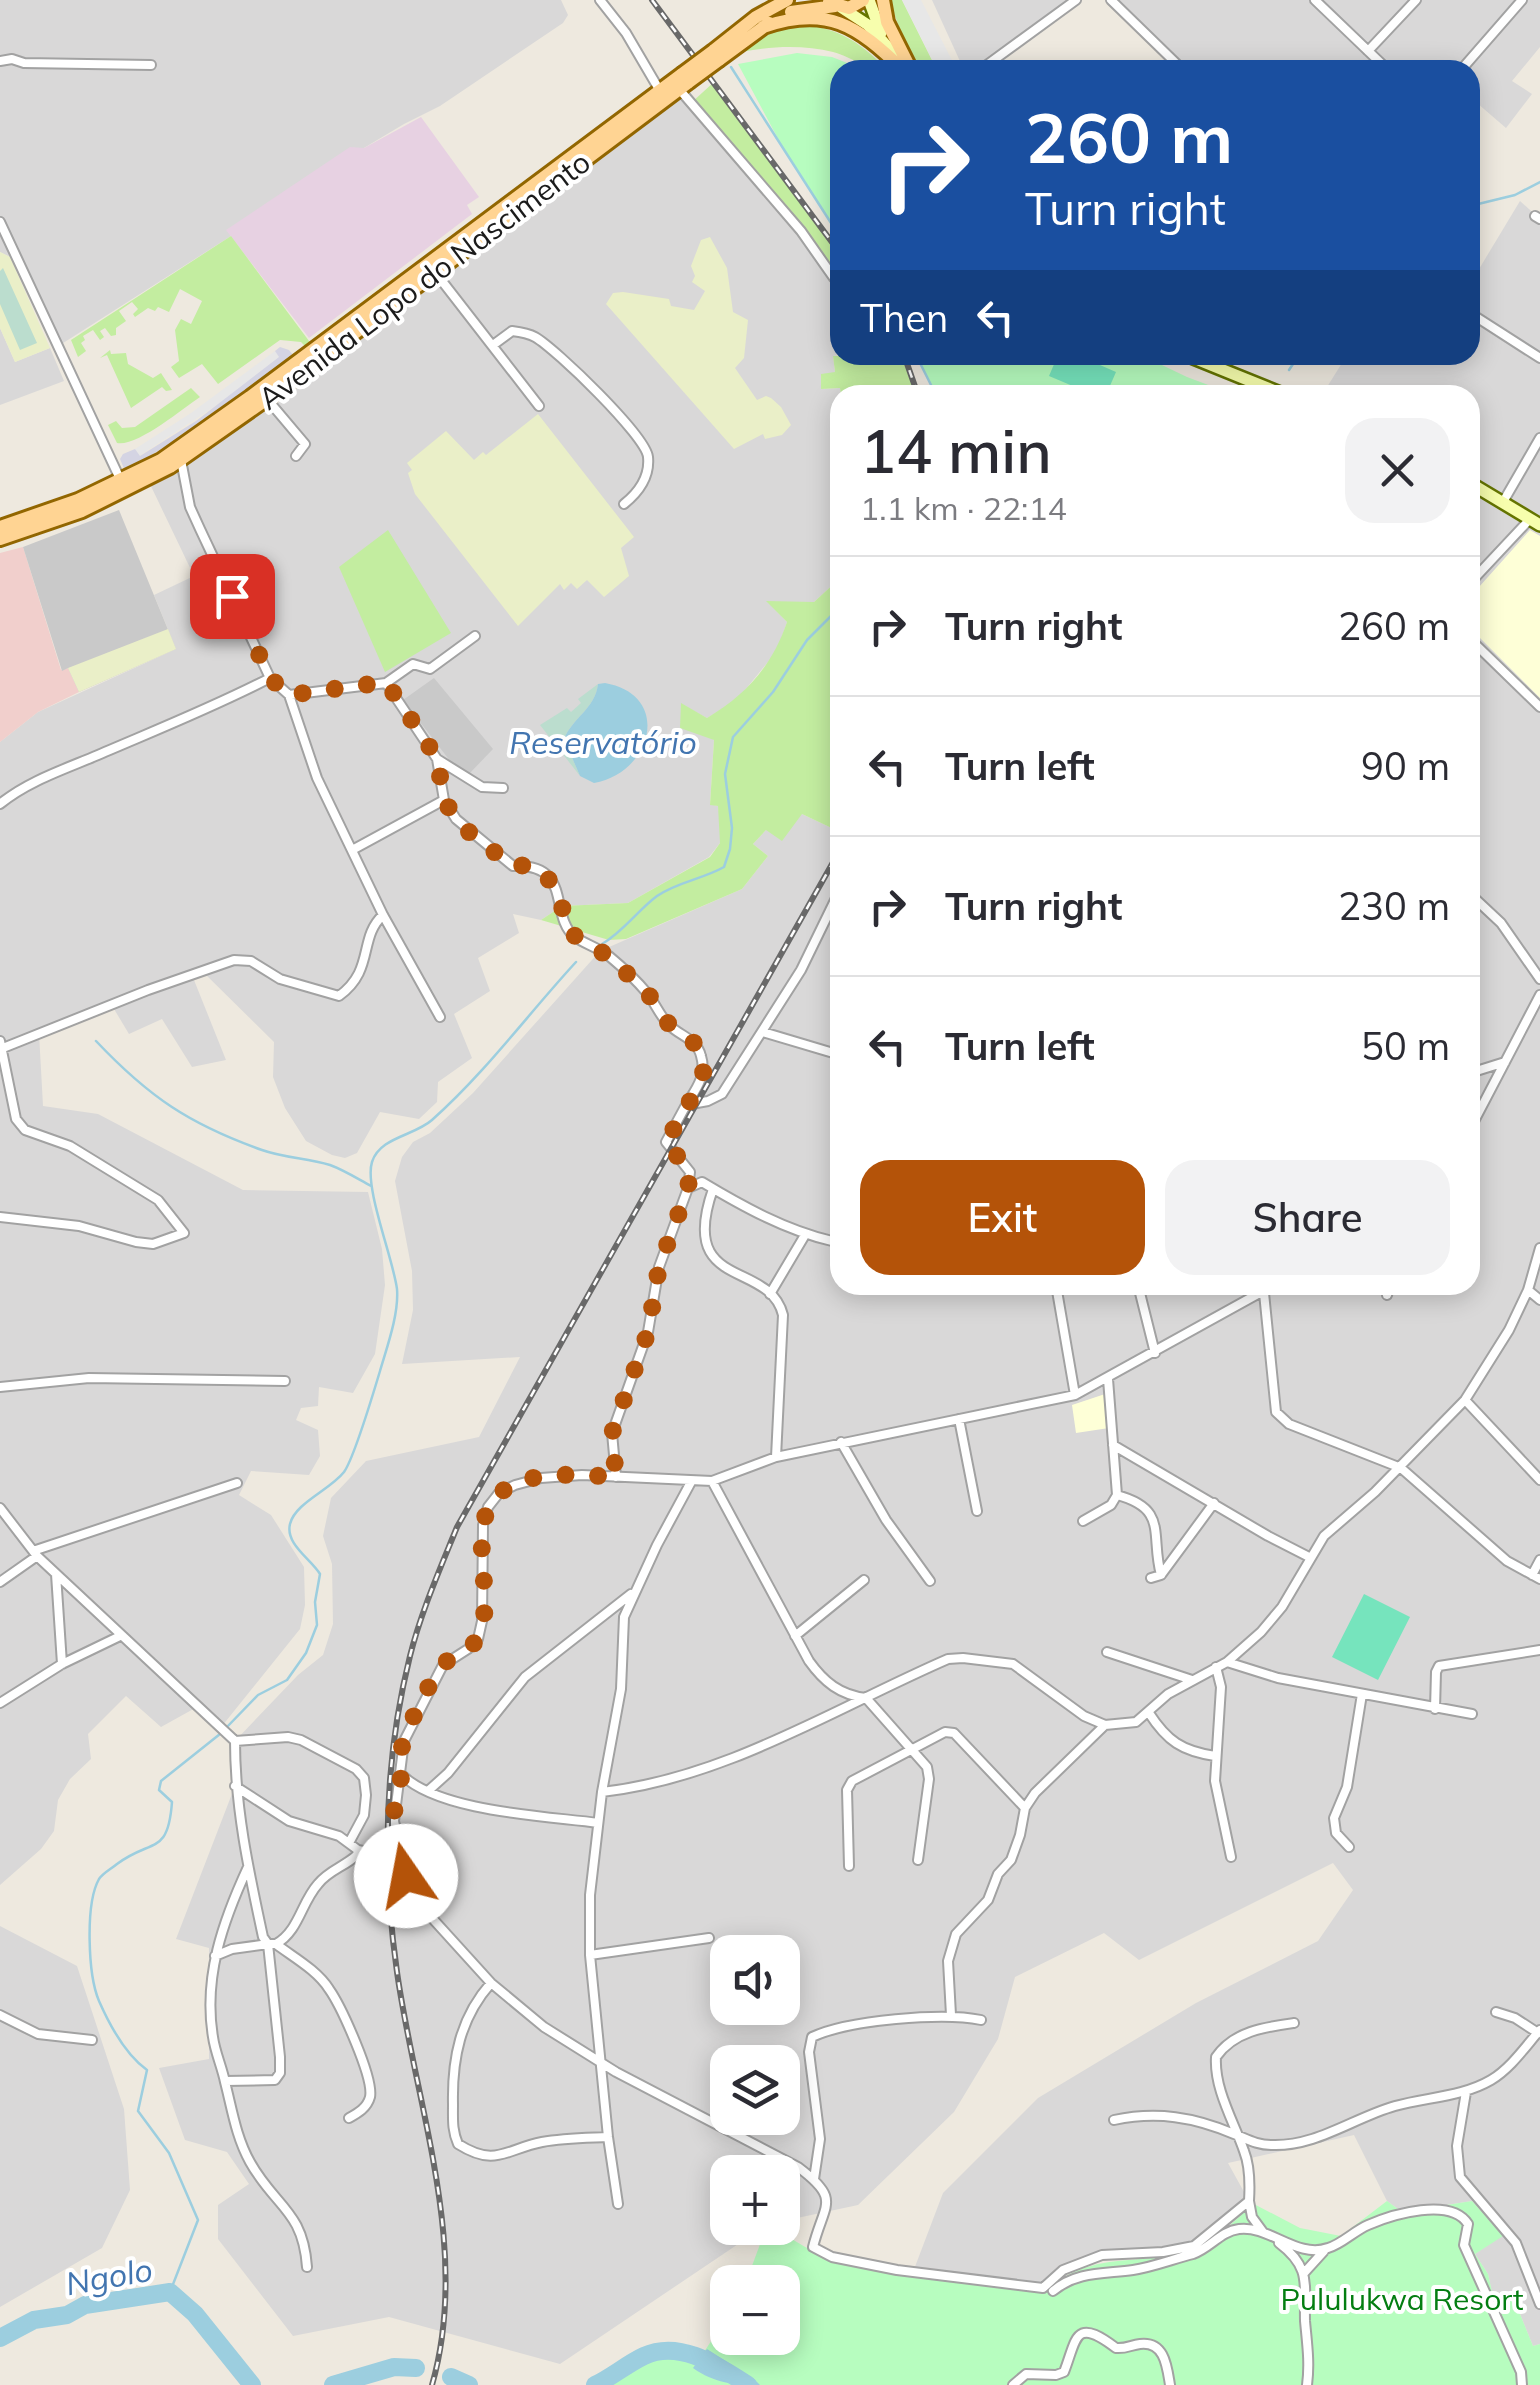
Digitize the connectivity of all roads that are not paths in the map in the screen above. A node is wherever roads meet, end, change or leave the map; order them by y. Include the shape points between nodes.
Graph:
1 (600, 0) edge
2 (787, 0) edge
3 (866, 0) edge
4 (883, 0) edge
5 (1076, 0) edge
6 (1111, 0) edge
7 (1315, 0) edge
8 (1416, 0) edge
9 (1522, 0) edge
10 (835, 5) edge
11 (763, 27) junction
12 (891, 49) junction
13 (1368, 51) junction
14 (716, 56) junction
15 (895, 60) edge
16 (899, 60) edge
17 (903, 60) edge
18 (994, 60) edge
19 (1173, 60) edge
20 (1377, 60) edge
21 (1470, 60) edge
22 (0, 62) edge
23 (152, 65) dead end
24 (683, 82) junction
25 (660, 91) junction
26 (0, 222) edge
27 (432, 268) junction
28 (830, 272) edge
29 (1480, 319) edge
30 (494, 345) junction
31 (1540, 358) edge
32 (1211, 365) edge
33 (1260, 385) edge
34 (268, 399) junction
35 (539, 406) dead end
36 (1540, 438) edge
37 (296, 456) dead end
38 (181, 460) junction
39 (121, 481) junction
40 (1480, 489) edge
41 (1503, 502) junction
42 (624, 504) dead end
43 (1535, 522) edge
44 (0, 527) edge
45 (0, 539) edge
46 (1480, 574) edge
47 (476, 636) dead end
48 (1480, 649) edge
49 (270, 678) junction
50 (386, 682) junction
51 (289, 695) junction
52 (1540, 708) edge
53 (437, 758) junction
54 (503, 788) dead end
55 (444, 800) junction
56 (0, 804) edge
57 (354, 848) junction
58 (1480, 903) edge
59 (384, 915) junction
60 (830, 916) edge
61 (1540, 979) edge
62 (1540, 995) edge
63 (440, 1016) dead end
64 (763, 1032) junction
65 (1, 1044) edge
66 (830, 1052) edge
67 (1505, 1062) junction
68 (1480, 1070) edge
69 (686, 1105) junction
70 (1480, 1110) edge
71 (688, 1188) junction
72 (713, 1189) junction
73 (0, 1217) edge
74 (805, 1235) junction
75 (830, 1241) edge
76 (1540, 1248) edge
77 (1528, 1290) junction
78 (770, 1294) junction
79 (1058, 1295) edge
80 (1140, 1295) edge
81 (1260, 1295) edge
82 (1264, 1295) edge
83 (1540, 1300) edge
84 (1155, 1353) junction
85 (1108, 1379) junction
86 (285, 1380) dead end
87 (0, 1387) edge
88 (1075, 1395) junction
89 (1466, 1400) junction
90 (959, 1419) junction
91 (841, 1442) junction
92 (1113, 1445) junction
93 (776, 1457) junction
94 (1401, 1468) junction
95 (616, 1477) junction
96 (1540, 1480) edge
97 (712, 1481) junction
98 (691, 1482) junction
99 (237, 1483) dead end
100 (1118, 1495) junction
101 (1214, 1504) junction
102 (0, 1508) edge
103 (977, 1512) dead end
104 (1083, 1520) dead end
105 (35, 1554) junction
106 (1311, 1558) junction
107 (1540, 1560) edge
108 (56, 1574) junction
109 (1161, 1575) junction
110 (1536, 1577) edge
111 (1151, 1578) dead end
112 (864, 1580) dead end
113 (930, 1581) dead end
114 (0, 1582) edge
115 (634, 1592) junction
116 (120, 1636) junction
117 (796, 1636) junction
118 (1540, 1650) edge
119 (1106, 1652) dead end
120 (1227, 1662) junction
121 (62, 1664) junction
122 (1216, 1667) junction
123 (1192, 1680) junction
124 (1362, 1694) junction
125 (866, 1698) junction
126 (0, 1704) edge
127 (1434, 1708) junction
128 (1149, 1713) junction
129 (1472, 1714) dead end
130 (1105, 1726) junction
131 (233, 1739) junction
132 (912, 1749) junction
133 (1215, 1756) junction
134 (402, 1775) junction
135 (235, 1786) junction
136 (428, 1791) junction
137 (602, 1792) junction
138 (1024, 1808) junction
139 (598, 1823) junction
140 (350, 1841) junction
141 (1349, 1847) dead end
142 (358, 1850) junction
143 (401, 1853) junction
144 (1232, 1857) dead end
145 (918, 1860) dead end
146 (849, 1866) dead end
147 (248, 1867) junction
148 (709, 1938) dead end
149 (272, 1944) junction
150 (590, 1955) junction
151 (215, 1956) junction
152 (491, 1983) junction
153 (1496, 2012) dead end
154 (951, 2015) junction
155 (0, 2016) edge
156 (981, 2020) dead end
157 (1294, 2023) dead end
158 (1539, 2032) edge
159 (92, 2040) dead end
160 (602, 2062) junction
161 (225, 2081) junction
162 (1466, 2092) junction
163 (349, 2118) dead end
164 (1114, 2120) dead end
165 (1236, 2134) junction
166 (608, 2137) junction
167 (814, 2179) junction
168 (1250, 2201) junction
169 (618, 2204) dead end
170 (1266, 2235) junction
171 (1328, 2248) junction
172 (307, 2267) dead end
173 (1304, 2274) junction
174 (1053, 2291) dead end
175 (1540, 2304) edge
176 (1013, 2385) edge
177 (1170, 2385) edge
178 (1307, 2385) edge
179 (1522, 2385) edge

1 - 25 street
2 - 14 main road, Avenida Lopo do Nascimento via 756,17
3 - 10 main road, Avenida Lopo do Nascimento
3 - 12 main road
4 - 17 main road
5 - 18 street
6 - 19 street
7 - 13 street
8 - 13 street
9 - 21 street
10 - 11 main road, Avenida Lopo do Nascimento via 793,11
10 - 12 main road via 856,15
11 - 14 main road, Avenida Lopo do Nascimento
11 - 15 main road via 801,17 836,20
12 - 16 main road
13 - 20 street
14 - 24 main road, Avenida Lopo do Nascimento, bridge
22 - 23 street
24 - 25 main road, Avenida Lopo do Nascimento
24 - 27 main road, Avenida Lopo do Nascimento
24 - 28 street
25 - 27 main road, Avenida Lopo do Nascimento
26 - 39 street
27 - 30 street
27 - 34 main road, Avenida Lopo do Nascimento
27 - 39 main road, Avenida Lopo do Nascimento via 190,440
29 - 31 street
30 - 35 street
30 - 42 street via 512,331 536,337 644,442 648,472
32 - 33 main road
34 - 37 street via 305,444
34 - 38 main road, Avenida Lopo do Nascimento
36 - 41 street
38 - 45 main road, Avenida Lopo do Nascimento via 85,510
38 - 49 street via 190,507
39 - 44 main road, Avenida Lopo do Nascimento
40 - 41 main road
41 - 43 main road
43 - 46 street
47 - 50 street via 430,669 413,664
48 - 52 street
49 - 51 street
49 - 56 street
50 - 51 street
50 - 53 street
51 - 57 street via 317,778
53 - 54 street via 482,787
53 - 55 street
55 - 57 street
55 - 69 street via 464,828 500,857 544,872 562,901 563,924 608,956 647,992 670,1026 697,1045 704,1069
57 - 59 street
58 - 61 street
59 - 63 street
59 - 65 street via 369,933 357,978 339,996 280,979 251,960 234,960
60 - 64 street
62 - 67 street
64 - 66 street
64 - 69 street via 722,1094
65 - 73 street via 16,1119 25,1130 70,1146 158,1200 184,1234 153,1244
67 - 68 street
67 - 70 street
69 - 71 street via 666,1142 690,1172
71 - 72 street via 702,1182
71 - 95 street via 612,1433
72 - 74 street
72 - 78 street via 704,1237 713,1256
74 - 75 street
74 - 78 street
76 - 77 street
77 - 83 street
77 - 89 street
78 - 93 street via 783,1315
79 - 88 street
80 - 84 street
81 - 84 street
82 - 94 street via 1276,1412 1289,1424
84 - 85 street
85 - 88 street
85 - 92 street
86 - 87 street via 89,1378
88 - 90 street
89 - 94 street
89 - 96 street
90 - 91 street
90 - 103 street
91 - 93 street
91 - 113 street
92 - 100 street
92 - 101 street
93 - 97 street
94 - 106 street via 1324,1536
94 - 110 street via 1507,1562
95 - 98 street
95 - 134 street via 514,1484 488,1507 478,1638 434,1681 404,1741
97 - 98 street
97 - 117 street
98 - 115 street
99 - 105 street
100 - 104 street
100 - 109 street via 1143,1504 1152,1516
101 - 106 street
101 - 109 street
102 - 105 street
105 - 108 street
105 - 114 street
106 - 120 street via 1282,1607
107 - 110 street
108 - 116 street
108 - 121 street
109 - 111 street
112 - 117 street
115 - 136 street via 524,1677
115 - 137 street via 624,1617 619,1704
116 - 121 street
116 - 131 street
117 - 125 street via 821,1677
118 - 127 street via 1440,1666
119 - 123 street
120 - 122 street
120 - 124 street
121 - 126 street
122 - 123 street
122 - 133 street via 1221,1687
123 - 128 street
124 - 127 street
124 - 141 street via 1347,1787 1334,1818 1336,1833
125 - 130 street via 948,1659 989,1660 1026,1671
125 - 132 street
125 - 137 street via 704,1769
127 - 129 street
128 - 130 street
128 - 133 street via 1182,1749
130 - 138 street
131 - 135 street
131 - 140 street via 302,1740 356,1769 366,1795
132 - 138 street via 954,1732
132 - 145 street via 929,1779
132 - 146 street via 860,1774 846,1790
133 - 144 street
134 - 136 street
134 - 143 street via 394,1821
135 - 140 street via 289,1821
135 - 147 street
136 - 139 street via 498,1812
137 - 139 street
138 - 154 street via 1011,1860 950,1948
139 - 150 street
140 - 142 street
142 - 143 street
142 - 149 street via 315,1887 296,1926
143 - 152 street via 406,1876 432,1918
147 - 149 street via 263,1937
147 - 151 street
148 - 150 street
149 - 151 street
149 - 161 street via 280,2074 267,2082
149 - 163 street via 328,1988 355,2044 370,2099
150 - 160 street
151 - 161 street via 212,2038
152 - 160 street via 544,2027
152 - 166 street via 461,2031 452,2086 458,2144 507,2156 542,2142
153 - 158 street
154 - 156 street
154 - 167 street via 812,2037 808,2052 820,2139
155 - 159 street via 38,2034
157 - 165 street via 1240,2035 1216,2057
158 - 162 street via 1504,2071
160 - 166 street
160 - 167 street
161 - 172 street via 247,2158 300,2226
162 - 165 street via 1391,2107 1294,2144 1253,2143
162 - 175 street via 1457,2146 1460,2176 1516,2244
164 - 165 street via 1172,2115
165 - 168 street
166 - 169 street
167 - 168 street via 825,2191 828,2210 814,2247 832,2257 1042,2288 1063,2270 1102,2255 1194,2246
168 - 170 street via 1252,2217
170 - 171 street
170 - 173 street via 1295,2257
170 - 174 street via 1238,2228 1198,2252 1134,2270 1085,2274
171 - 173 street
171 - 179 street via 1394,2217 1446,2209 1462,2214 1468,2224 1464,2245
173 - 178 street
176 - 177 street via 1026,2374 1064,2372 1073,2340 1090,2334 1116,2348 1154,2346

